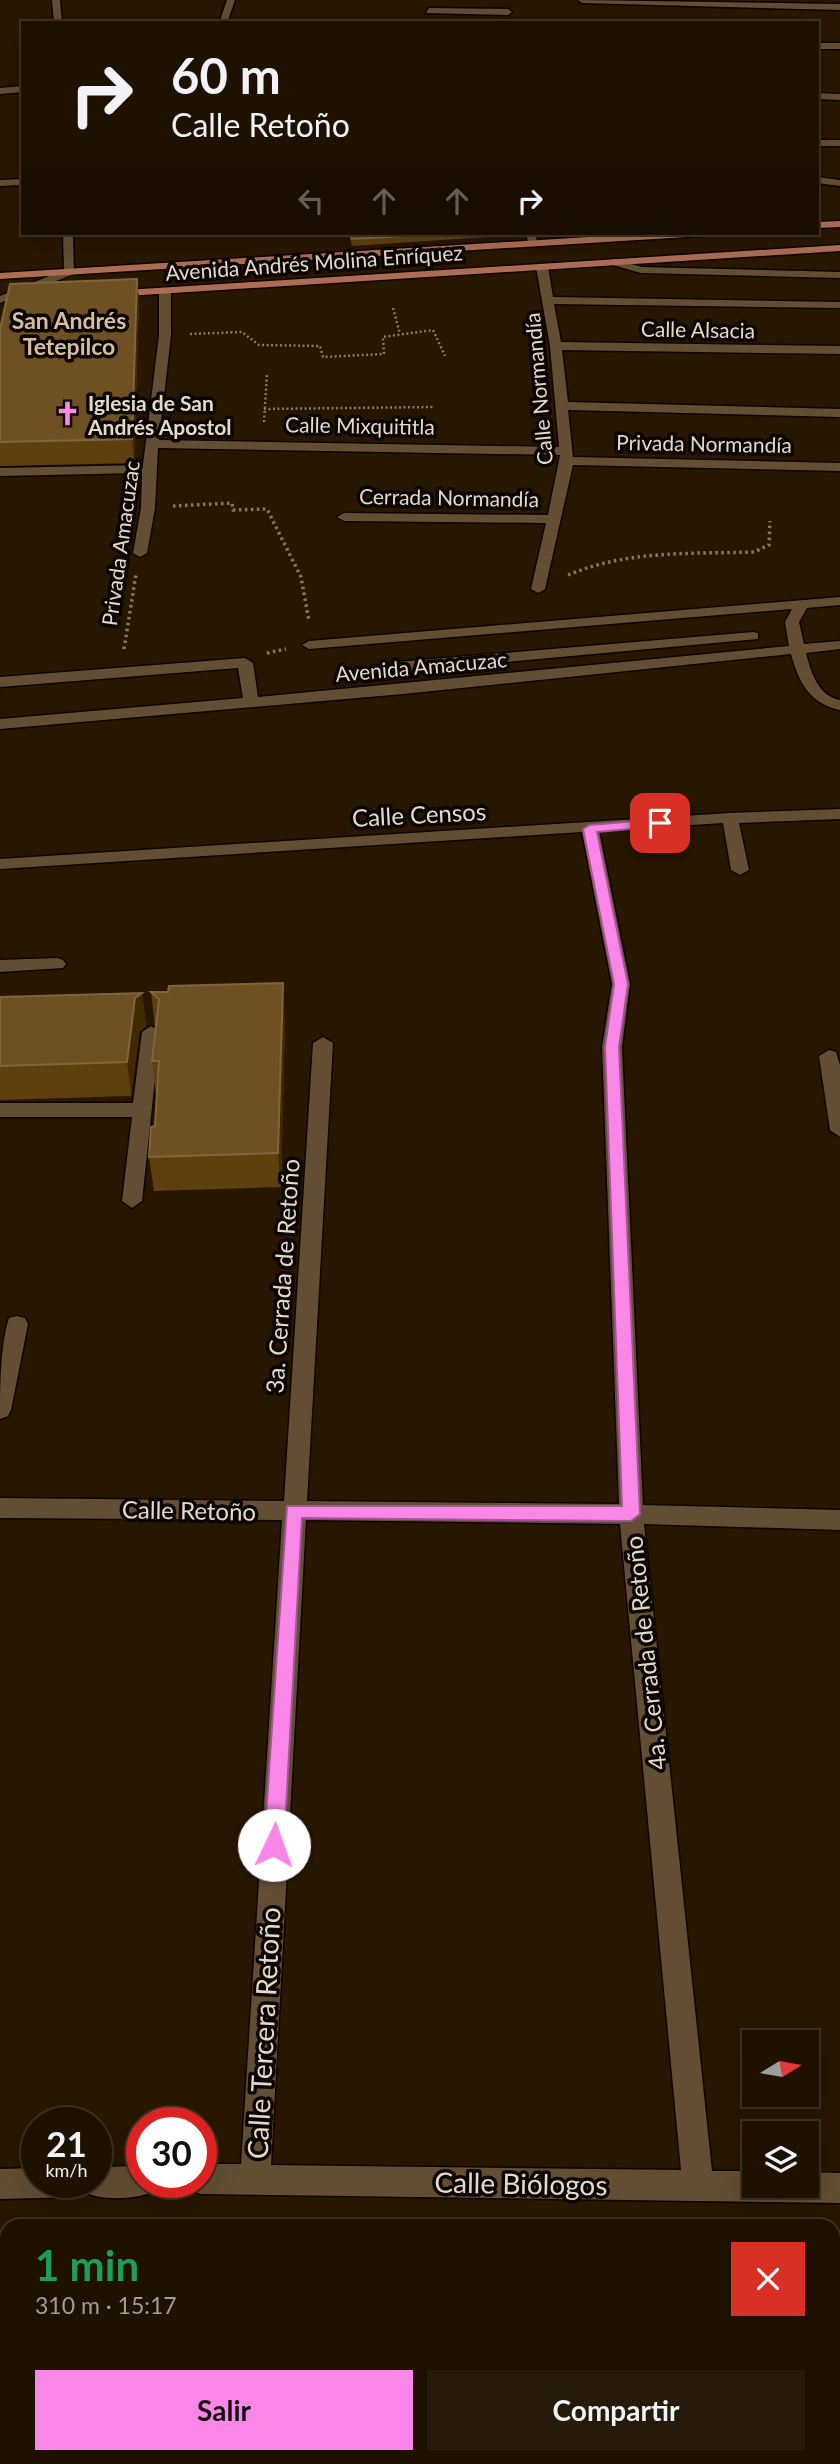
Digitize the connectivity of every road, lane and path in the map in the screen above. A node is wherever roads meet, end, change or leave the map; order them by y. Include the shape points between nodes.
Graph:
1 (57, 0) edge
2 (231, 0) edge
3 (507, 0) edge
4 (582, 0) edge
5 (840, 7) edge
6 (429, 11) dead end
7 (508, 12) junction
8 (58, 21) edge
9 (224, 21) edge
10 (509, 21) edge
11 (819, 46) edge
12 (840, 46) edge
13 (21, 89) edge
14 (0, 91) edge
15 (819, 96) edge
16 (840, 97) edge
17 (819, 143) edge
18 (840, 143) edge
19 (819, 180) edge
20 (21, 182) edge
21 (0, 183) edge
22 (840, 183) edge
23 (840, 224) edge
24 (819, 225) edge
25 (68, 235) edge
26 (635, 235) edge
27 (532, 238) edge
28 (840, 248) edge
29 (613, 262) junction
30 (542, 267) junction
31 (71, 272) junction
32 (840, 275) edge
33 (0, 276) edge
34 (165, 291) junction
35 (96, 295) edge
36 (41, 298) edge
37 (549, 300) junction
38 (0, 301) edge
39 (840, 305) edge
40 (393, 308) dead end
41 (400, 334) junction
42 (165, 335) junction
43 (556, 346) junction
44 (840, 350) edge
45 (445, 355) dead end
46 (267, 373) dead end
47 (562, 406) junction
48 (433, 407) dead end
49 (264, 409) junction
50 (840, 413) edge
51 (154, 444) junction
52 (263, 444) junction
53 (567, 456) junction
54 (840, 467) edge
55 (149, 469) junction
56 (0, 472) edge
57 (148, 508) junction
58 (344, 517) dead end
59 (553, 519) junction
60 (770, 521) dead end
61 (140, 553) joint
62 (538, 589) dead end
63 (840, 601) edge
64 (802, 604) junction
65 (572, 625) junction
66 (753, 636) dead end
67 (381, 638) junction
68 (309, 645) junction
69 (840, 645) edge
70 (797, 648) junction
71 (585, 652) junction
72 (245, 663) junction
73 (397, 667) junction
74 (596, 670) junction
75 (120, 674) junction
76 (0, 682) edge
77 (403, 689) junction
78 (251, 702) junction
79 (840, 705) edge
80 (0, 724) edge
81 (840, 814) edge
82 (730, 818) junction
83 (590, 829) junction
84 (0, 864) edge
85 (740, 870) dead end
86 (57, 964) dead end
87 (0, 966) edge
88 (152, 1032) edge
89 (323, 1043) dead end
90 (828, 1056) dead end
91 (0, 1110) edge
92 (144, 1110) junction
93 (840, 1130) edge
94 (132, 1201) dead end
95 (17, 1324) dead end
96 (0, 1410) edge
97 (0, 1508) edge
98 (293, 1511) junction
99 (631, 1514) junction
100 (840, 1520) edge
101 (255, 2178) junction
102 (217, 2179) edge
103 (21, 2183) edge
104 (0, 2184) edge
105 (698, 2186) junction
106 (840, 2188) edge

1 - 8 street
2 - 9 street
3 - 7 street
4 - 5 street
6 - 7 street
7 - 10 street
11 - 12 street
13 - 14 street
15 - 16 street
17 - 18 street
19 - 22 street
20 - 21 street
23 - 24 main road
25 - 31 street
26 - 27 main road, Avenida Andrés Molina Enríquez
27 - 31 main road, Avenida Andrés Molina Enríquez
28 - 29 main road, Avenida Andrés Molina Enríquez
29 - 30 main road, Avenida Andrés Molina Enríquez
29 - 32 street via 641,270
30 - 34 main road, Avenida Andrés Molina Enríquez
30 - 37 street, Calle Normandía
31 - 33 main road, Avenida Andrés Molina Enríquez
31 - 38 street
34 - 35 main road, Avenida Andrés Molina Enríquez
34 - 42 street, Privada Amacuzac
36 - 38 main road
37 - 39 street
37 - 43 street, Calle Normandía
40 - 41 path
41 - 42 path via 383,337 384,354 323,357 320,345 258,345 242,332
41 - 45 path via 433,330
42 - 51 street, Privada Amacuzac
43 - 44 street, Calle Alsacia
43 - 47 street, Calle Normandía
46 - 49 path
47 - 50 street
47 - 53 street, Calle Normandía
48 - 49 path
49 - 52 path
51 - 52 street, Calle Mixquititla
51 - 55 street, Privada Amacuzac
52 - 53 street, Calle Mixquititla
53 - 54 street, Privada Normandía
53 - 59 street, Calle Normandía
55 - 56 street
55 - 57 street, Privada Amacuzac
57 - 61 street, Privada Amacuzac
57 - 68 path via 232,503 233,510 267,509 293,558 309,607
58 - 59 street, Cerrada Normandía
59 - 62 street, Calle Normandía
60 - 65 path via 769,545 754,552 627,558 590,564 559,580 561,614
61 - 75 path, Privada Amacuzac
63 - 64 street, Avenida Amacuzac
64 - 65 street, Avenida Amacuzac
64 - 70 street via 792,622
65 - 67 street, Avenida Amacuzac
65 - 71 street
66 - 71 street
67 - 68 street, Avenida Amacuzac
67 - 73 street
68 - 72 path, Avenida Amacuzac via 265,653
69 - 70 street, Avenida Amacuzac
70 - 74 street, Avenida Amacuzac
70 - 79 street via 816,698
71 - 73 street
71 - 74 street
72 - 75 street
72 - 78 street
73 - 77 street
74 - 77 street, Avenida Amacuzac
75 - 76 street
77 - 78 street, Avenida Amacuzac
78 - 80 street, Avenida Amacuzac
81 - 82 street, Calle Censos
82 - 83 street, Calle Censos
82 - 85 street
83 - 84 street, Calle Censos
83 - 99 street, 4a. Cerrada de Retoño via 621,984 612,1047
86 - 87 street
88 - 92 street
89 - 98 street, 3a. Cerrada de Retoño
90 - 93 street
91 - 92 street
92 - 94 street
95 - 96 street
97 - 98 street, Calle Retoño
98 - 99 street, Calle Retoño
98 - 101 street, Calle Tercera Retoño
99 - 100 street, Calle Retoño
99 - 105 street, 4a. Cerrada de Retoño
101 - 102 street, Calle Biólogos
101 - 105 street, Calle Biólogos
103 - 104 street
105 - 106 street, Calle Biólogos

